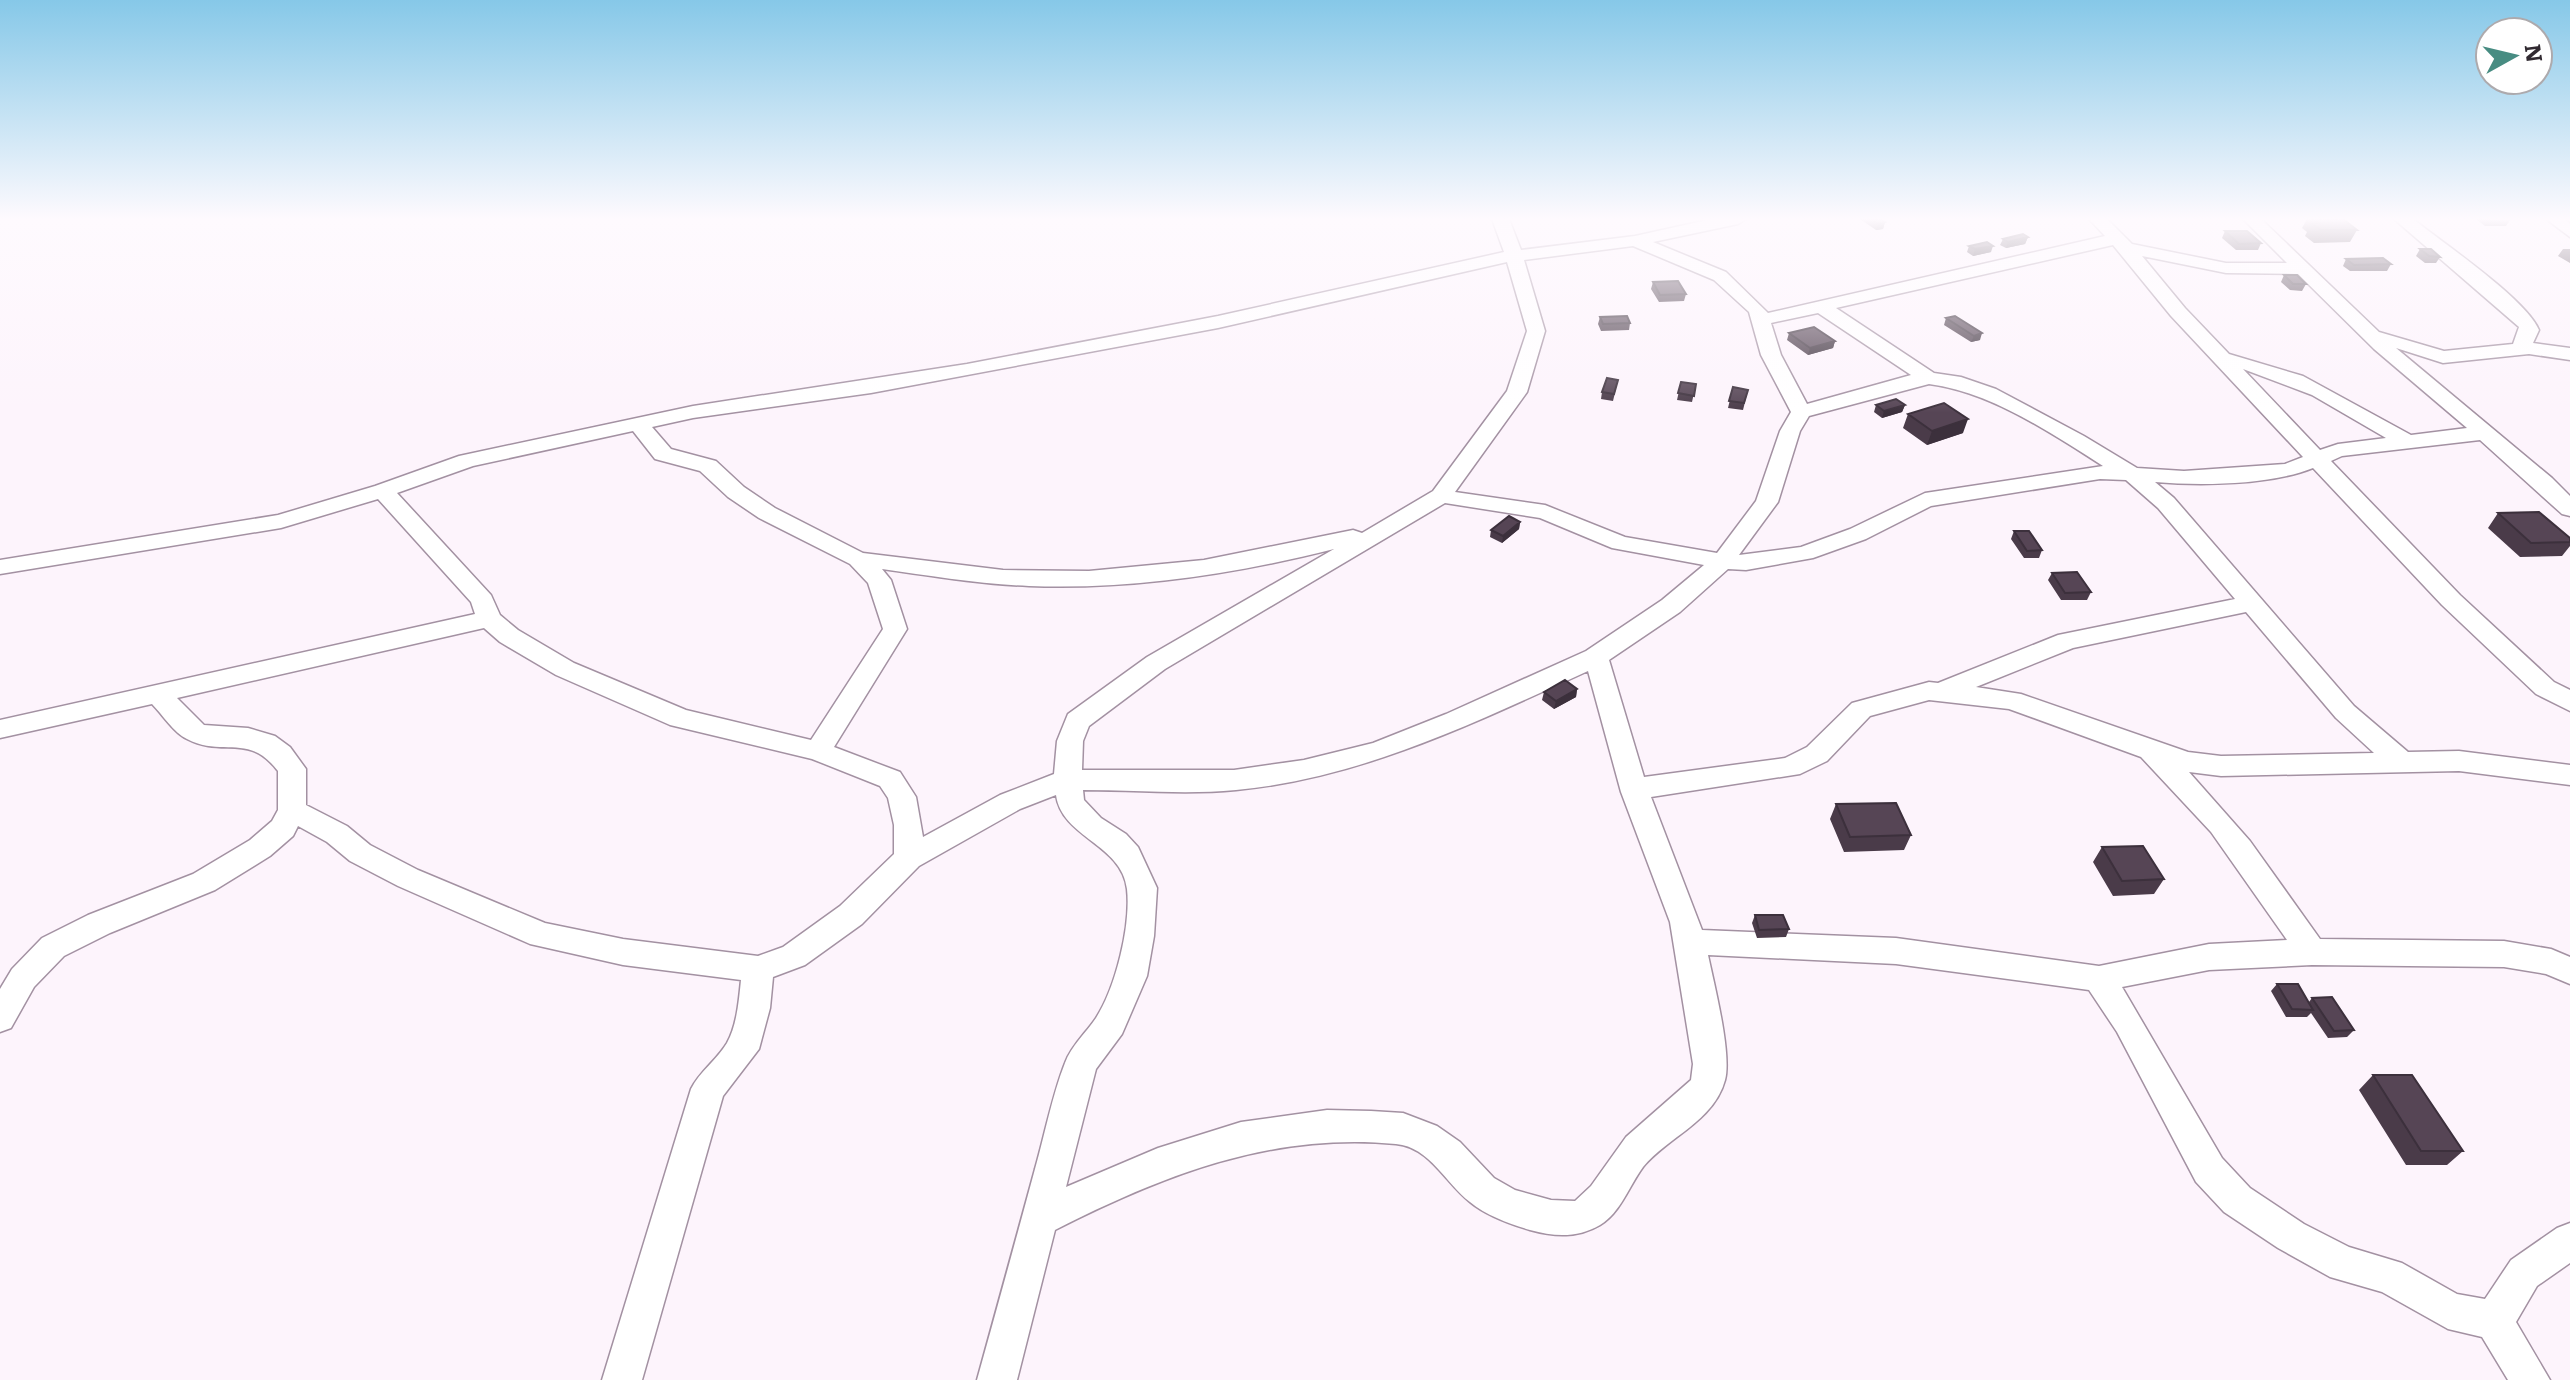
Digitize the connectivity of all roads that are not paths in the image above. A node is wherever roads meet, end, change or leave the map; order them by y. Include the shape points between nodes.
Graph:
1 (1389, 283) edge
2 (1522, 283) edge
3 (1728, 283) edge
4 (1929, 283) edge
5 (2154, 283) edge
6 (2318, 283) edge
7 (2482, 283) edge
8 (1820, 306) junction
9 (1761, 320) junction
10 (2367, 330) junction
11 (2520, 349) junction
12 (2570, 354) edge
13 (2222, 359) junction
14 (1929, 378) junction
15 (1801, 412) junction
16 (638, 424) junction
17 (2482, 433) junction
18 (2409, 443) junction
19 (2318, 459) junction
20 (2130, 473) junction
21 (2544, 483) junction
22 (383, 491) junction
23 (2570, 493) edge
24 (1441, 496) junction
25 (2570, 509) edge
26 (1385, 529) junction
27 (858, 559) junction
28 (1723, 561) junction
29 (0, 567) edge
30 (2249, 604) junction
31 (489, 619) junction
32 (1595, 657) junction
33 (1929, 691) junction
34 (156, 692) junction
35 (2570, 702) edge
36 (0, 729) edge
37 (2146, 749) junction
38 (818, 751) junction
39 (2399, 760) junction
40 (2570, 775) edge
41 (1067, 780) junction
42 (1634, 789) junction
43 (292, 810) junction
44 (909, 858) junction
45 (1690, 942) junction
46 (2312, 952) junction
47 (2564, 965) edge
48 (758, 969) junction
49 (2099, 979) junction
50 (0, 1018) edge
51 (1039, 1219) junction
52 (2570, 1241) edge
53 (2493, 1319) junction
54 (622, 1380) edge
55 (997, 1380) edge
56 (2530, 1380) edge

1 - 16 street via 1218,322 885,385
2 - 24 street via 1536,331 1517,392
3 - 9 street via 1758,310
4 - 8 street
5 - 13 street
6 - 10 street
7 - 11 street via 2528,325
8 - 9 street
8 - 14 street
9 - 15 street via 1771,355
10 - 11 street via 2443,357
10 - 17 street
11 - 12 street
13 - 18 street via 2259,364 2307,384
13 - 19 street
14 - 15 street
14 - 20 street via 1989,393
15 - 28 street via 1767,502
16 - 22 street via 467,461
16 - 27 street via 663,454 708,466 767,513
17 - 18 street
17 - 21 street
18 - 19 street via 2338,450
19 - 20 street via 2289,470 2220,476
19 - 35 street via 2451,600 2545,688
20 - 28 street via 2100,472 1925,500 1858,534 1805,553 1746,563
20 - 30 street via 2166,503
21 - 23 street
21 - 25 street
22 - 29 street via 281,521
22 - 31 street via 482,600
24 - 26 street
24 - 28 street via 1545,512 1620,543
26 - 27 street via 1226,563 1052,579
26 - 41 street via 1156,663 1077,721
27 - 38 street via 879,580 895,629
28 - 32 street via 1671,606
30 - 33 street via 2067,641 1985,676
30 - 39 street via 2345,712
31 - 34 street
31 - 38 street via 565,669 679,718
32 - 41 street via 1418,737 1304,770 1234,780
32 - 42 street via 1609,690
33 - 37 street via 2012,700
33 - 42 street via 1861,709 1817,754 1790,767
34 - 36 street
34 - 43 street via 195,732 248,738 280,754 292,769
37 - 39 street via 2221,766
37 - 46 street via 2218,818
38 - 44 street via 890,779 902,797
39 - 40 street via 2459,761
41 - 44 street via 1010,802
41 - 51 street via 1071,804 1128,855 1142,888 1139,936 1131,976 1110,1024 1081,1064
42 - 45 street
43 - 48 street via 408,878 541,935 623,952
43 - 50 street via 283,828 260,848 204,882 53,947 23,978
44 - 48 street via 839,924 794,956
45 - 49 street via 1874,950 2012,963
45 - 51 street via 1709,1056 1707,1083 1697,1100 1631,1157 1594,1210 1577,1218 1518,1210 1474,1185 1446,1149 1410,1130 1339,1124 1258,1135 1194,1151 1113,1182
46 - 47 street via 2504,954
46 - 49 street via 2209,957
48 - 54 street via 742,1049 708,1089
49 - 53 street via 2209,1170 2237,1200 2343,1264 2389,1276 2448,1310
51 - 55 street
52 - 53 street via 2524,1273
53 - 56 street

